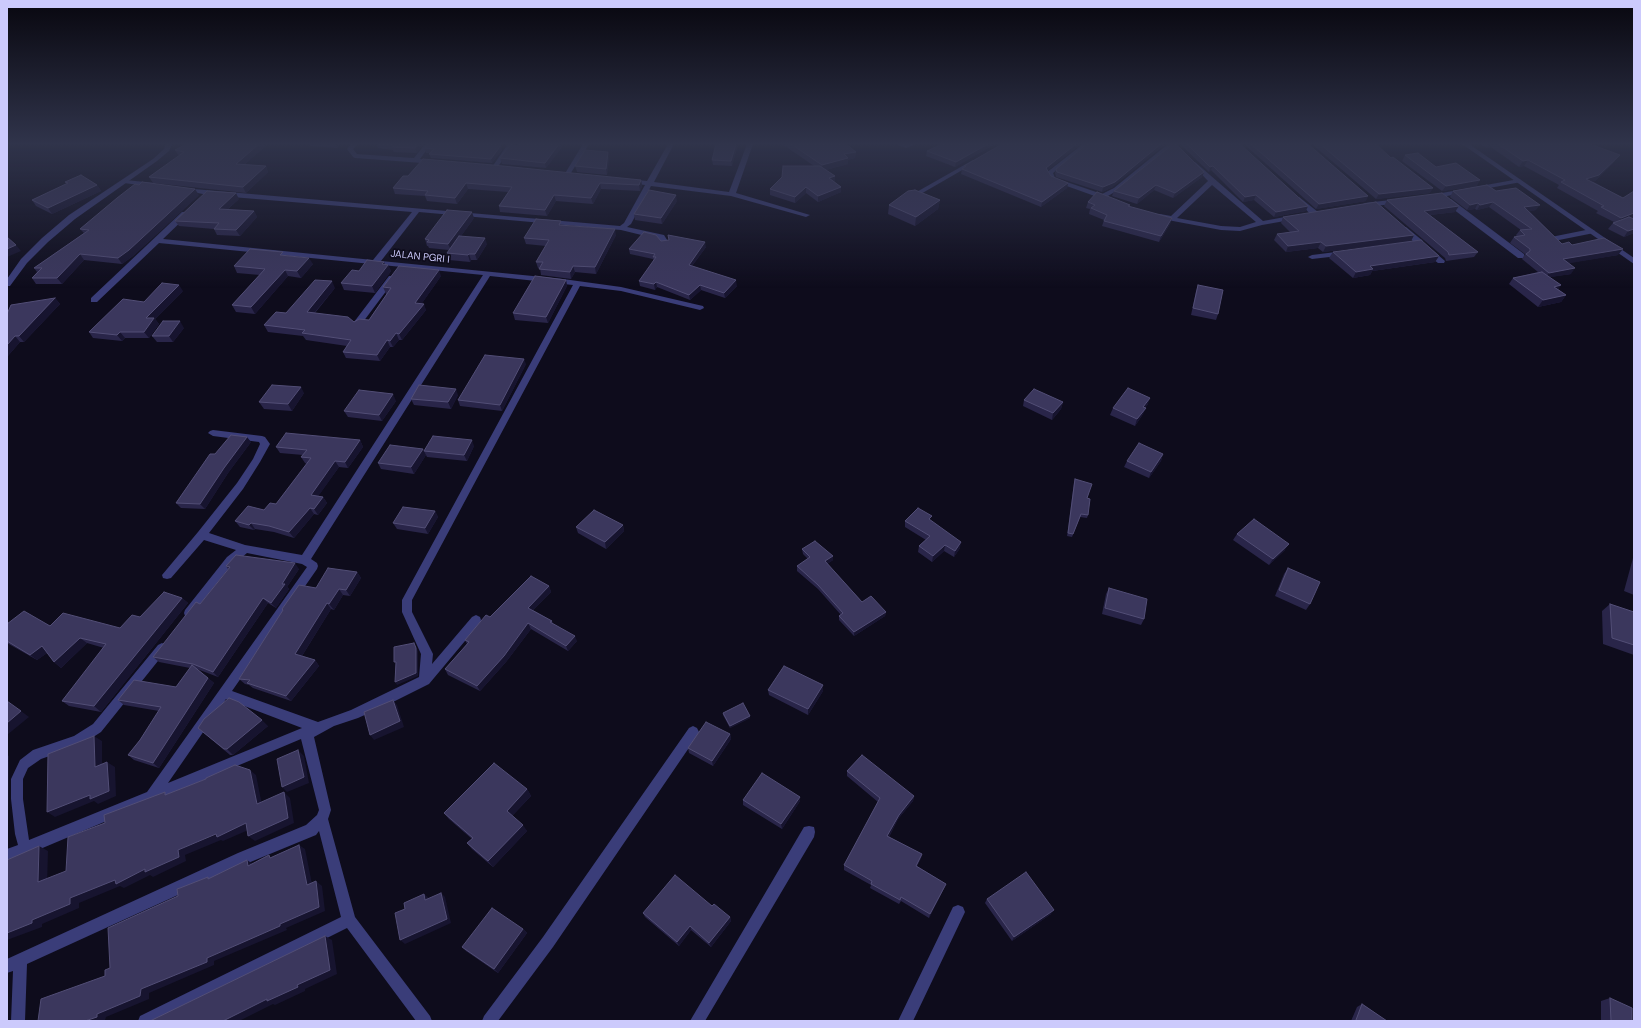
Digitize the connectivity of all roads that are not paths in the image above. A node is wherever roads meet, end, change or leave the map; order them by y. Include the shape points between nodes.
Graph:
1 (111, 192) edge
2 (201, 192) edge
3 (645, 192) edge
4 (715, 192) edge
5 (921, 192) edge
6 (1089, 192) edge
7 (1111, 192) edge
8 (1200, 192) edge
9 (1225, 192) edge
10 (1443, 192) edge
11 (1536, 192) edge
12 (208, 193) junction
13 (1437, 193) junction
14 (732, 194) joint
15 (1293, 194) edge
16 (1103, 197) junction
17 (1426, 197) edge
18 (910, 198) edge
19 (1404, 200) edge
20 (1116, 201) edge
21 (1360, 206) edge
22 (417, 210) junction
23 (1154, 214) edge
24 (806, 215) dead end
25 (1172, 219) junction
26 (1261, 223) junction
27 (1397, 223) edge
28 (621, 228) junction
29 (1591, 232) junction
30 (1554, 239) edge
31 (157, 241) junction
32 (665, 243) edge
33 (1420, 243) junction
34 (1398, 246) edge
35 (1352, 252) edge
36 (1521, 256) dead end
37 (1312, 257) dead end
38 (1440, 261) edge
39 (1634, 262) edge
40 (375, 263) junction
41 (402, 265) junction
42 (488, 274) junction
43 (578, 283) junction
44 (7, 284) edge
45 (94, 300) dead end
46 (700, 308) dead end
47 (357, 324) edge
48 (213, 433) dead end
49 (202, 535) junction
50 (245, 549) junction
51 (305, 560) junction
52 (167, 575) dead end
53 (476, 620) dead end
54 (182, 623) edge
55 (167, 642) edge
56 (425, 680) junction
57 (223, 693) junction
58 (318, 728) junction
59 (693, 732) dead end
60 (306, 734) junction
61 (151, 796) junction
62 (322, 820) junction
63 (809, 832) dead end
64 (25, 848) junction
65 (7, 856) edge
66 (958, 912) dead end
67 (349, 920) junction
68 (13, 964) edge
69 (18, 1021) edge
70 (145, 1021) edge
71 (426, 1021) edge
72 (489, 1021) edge
73 (697, 1021) edge
74 (905, 1021) edge

1 - 44 street via 72,217 45,240 24,261
2 - 12 street
3 - 28 street via 627,224
4 - 14 street
5 - 18 street
6 - 16 street
7 - 16 street
8 - 25 street
9 - 26 street
10 - 13 street
11 - 29 street
12 - 22 street
12 - 31 street
13 - 17 street
13 - 36 street
14 - 24 street
15 - 26 street via 1312,214
16 - 20 street
19 - 21 street
22 - 28 street
22 - 40 street
23 - 25 street
25 - 26 street via 1240,229
27 - 33 street
28 - 32 street via 661,238
29 - 30 street
29 - 39 street
31 - 40 street, JALAN PGRI I
31 - 45 street
33 - 34 street
33 - 38 street
35 - 37 street
40 - 41 street, JALAN PGRI I
41 - 42 street, JALAN PGRI I
41 - 47 street
42 - 43 street, JALAN PGRI I
42 - 51 street
43 - 46 street, JALAN PGRI I via 621,289
43 - 56 street via 407,600 407,612 427,654
48 - 49 street via 262,439 265,444 240,486
49 - 50 street
49 - 52 street
50 - 51 street
50 - 54 street via 232,560
51 - 57 street via 313,566
53 - 56 street
55 - 64 street via 97,728 77,741 37,754 24,764 17,779 17,799
56 - 58 street
57 - 58 street
57 - 61 street
58 - 60 street
59 - 72 street via 548,942
60 - 61 street via 293,736
60 - 62 street via 325,810
61 - 64 street
62 - 67 street
62 - 68 street via 311,830 217,870
63 - 73 street
64 - 65 street
66 - 74 street
67 - 70 street
67 - 71 street
68 - 69 street

